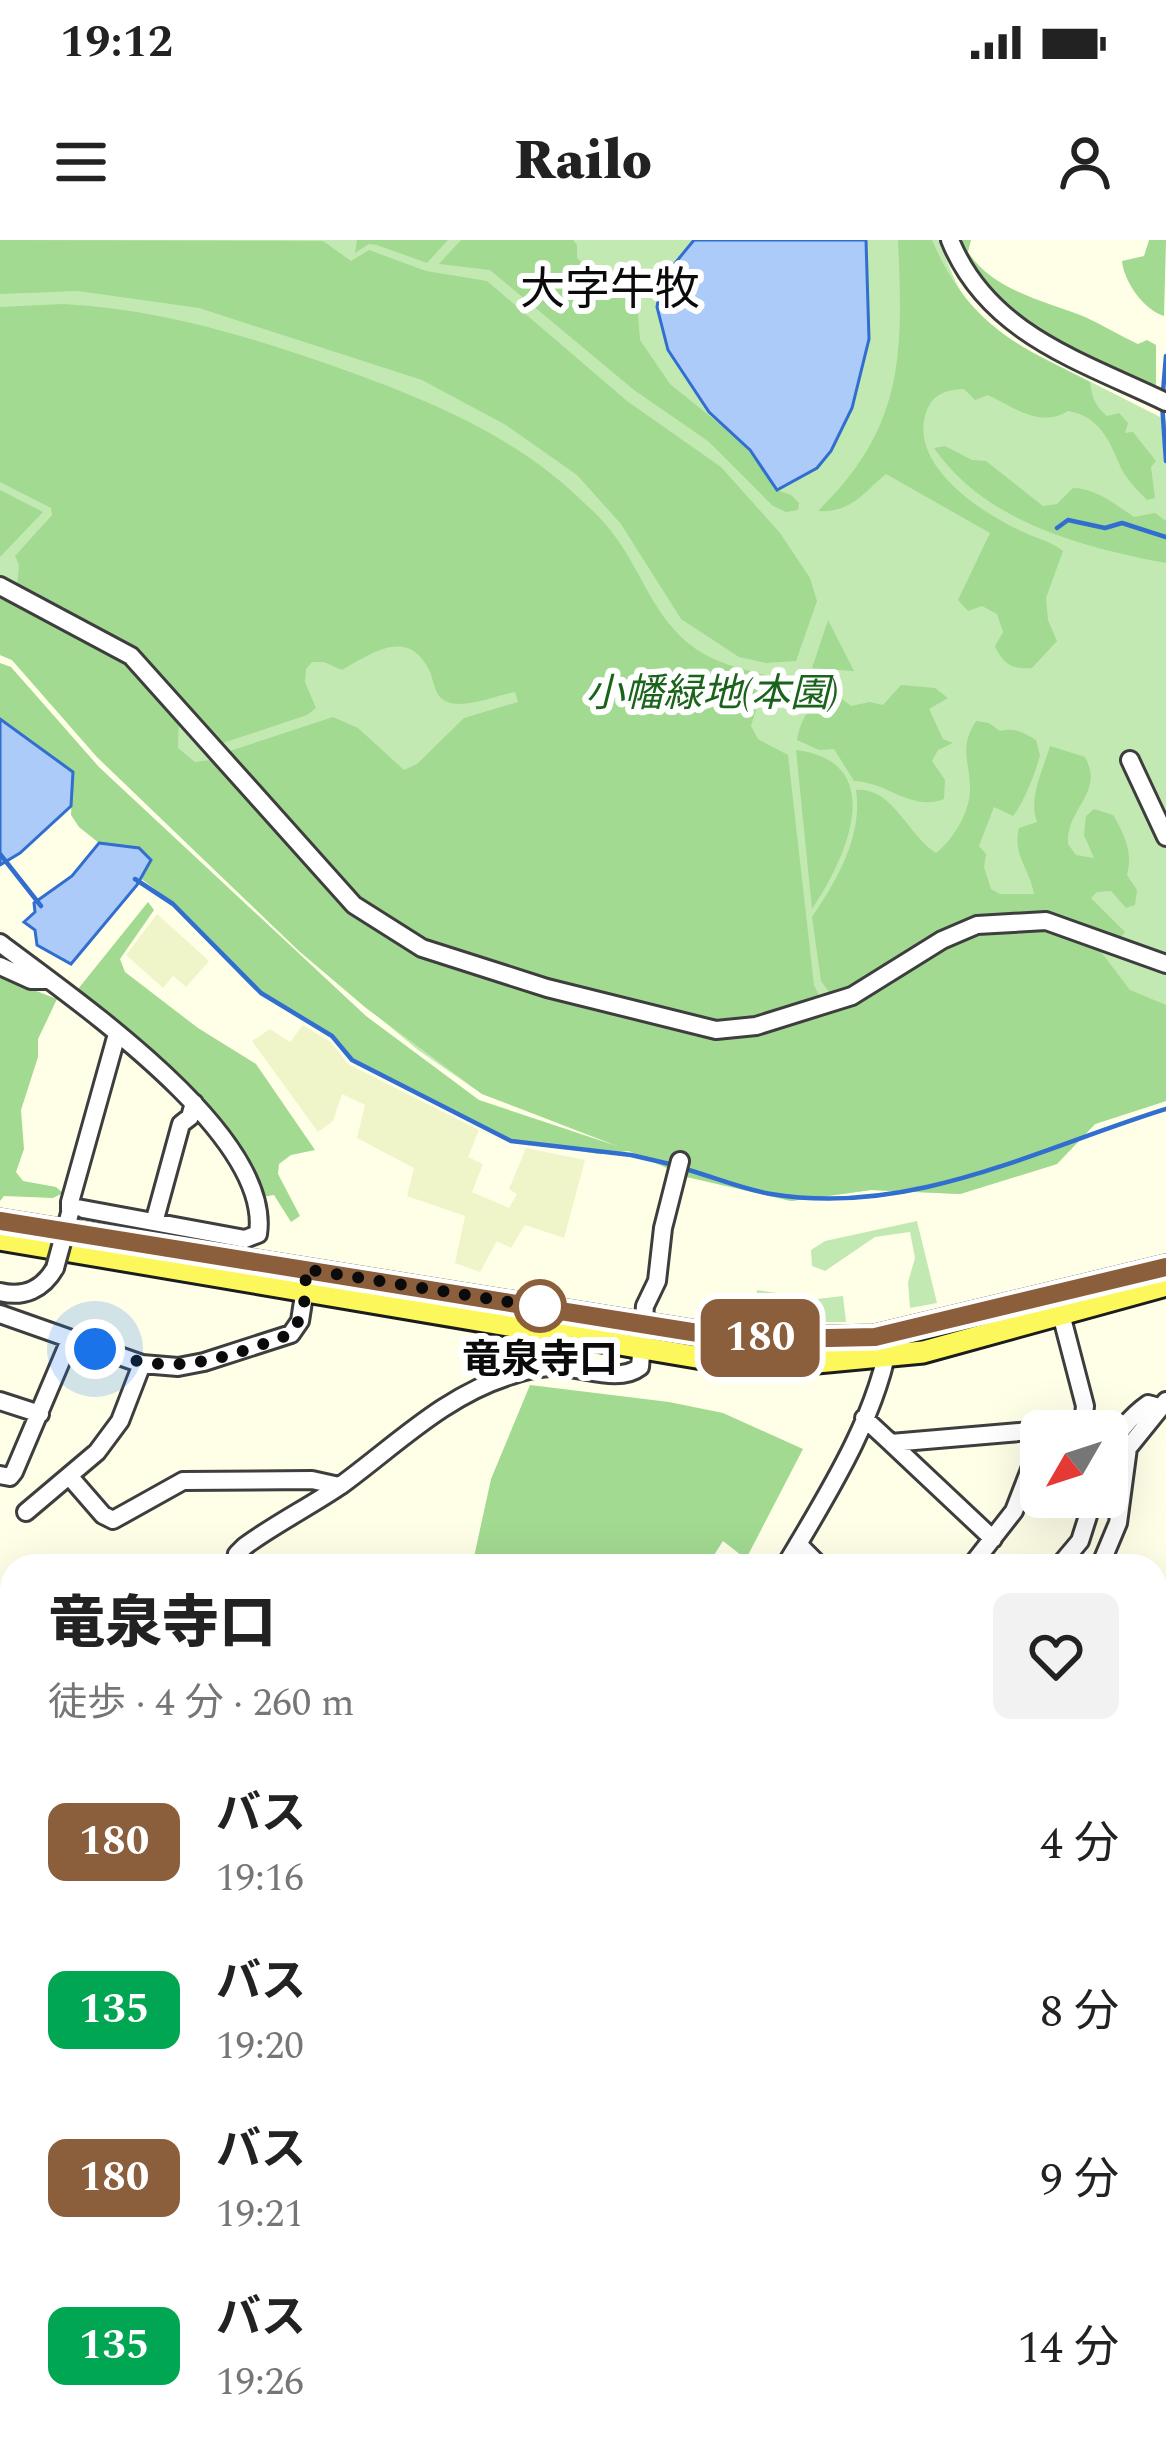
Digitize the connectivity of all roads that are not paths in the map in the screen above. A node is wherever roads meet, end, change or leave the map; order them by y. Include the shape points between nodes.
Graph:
1 (950, 240) edge
2 (1158, 398) edge
3 (0, 586) edge
4 (1130, 760) dead end
5 (1166, 837) edge
6 (0, 944) edge
7 (1166, 964) edge
8 (0, 966) edge
9 (48, 980) junction
10 (117, 1034) junction
11 (194, 1103) junction
12 (680, 1161) dead end
13 (71, 1210) junction
14 (155, 1220) junction
15 (0, 1221) edge
16 (0, 1240) edge
17 (1166, 1267) edge
18 (305, 1269) junction
19 (1166, 1285) edge
20 (0, 1292) edge
21 (307, 1293) junction
22 (1060, 1313) junction
23 (0, 1314) edge
24 (646, 1324) junction
25 (70, 1340) junction
26 (643, 1348) junction
27 (883, 1353) junction
28 (142, 1364) junction
29 (0, 1401) edge
30 (1163, 1404) edge
31 (1085, 1410) edge
32 (40, 1414) junction
33 (864, 1418) junction
34 (1128, 1424) edge
35 (1020, 1432) edge
36 (891, 1443) junction
37 (0, 1475) edge
38 (70, 1477) junction
39 (340, 1486) junction
40 (1020, 1500) edge
41 (26, 1512) dead end
42 (1087, 1518) edge
43 (993, 1540) junction
44 (798, 1544) junction
45 (237, 1554) edge
46 (792, 1554) edge
47 (808, 1554) edge
48 (981, 1554) edge
49 (1069, 1554) edge
50 (1105, 1554) edge

1 - 2 street via 978,293 1029,336
3 - 7 street via 131,656 354,904 422,948 716,1030 756,1027 852,996 977,926 1046,921
4 - 5 street
6 - 9 street
8 - 9 street
9 - 10 street
10 - 11 street
10 - 13 street
11 - 14 street
11 - 14 street via 245,1173 259,1234 245,1239
12 - 24 street
13 - 14 street
13 - 20 street, bridge via 55,1268 38,1288
15 - 18 main road
16 - 21 main road
17 - 27 main road
18 - 21 street
18 - 24 main road
19 - 22 main road
21 - 26 main road
21 - 28 street via 291,1334 203,1362
22 - 27 main road via 923,1352
22 - 31 street
23 - 25 street
24 - 26 street
24 - 27 main road
25 - 28 street
25 - 32 street
26 - 27 main road via 796,1364
26 - 39 street via 631,1374 549,1366 475,1390
27 - 33 street
28 - 38 street via 120,1420
29 - 32 street
30 - 34 street via 1148,1404
30 - 50 street via 1128,1448 1120,1514
32 - 37 street via 14,1472
33 - 36 street
33 - 44 street
35 - 36 street
36 - 43 street
38 - 39 street via 113,1520 183,1481
38 - 41 street
39 - 45 street
40 - 43 street
42 - 49 street
43 - 48 street
44 - 46 street
44 - 47 street

